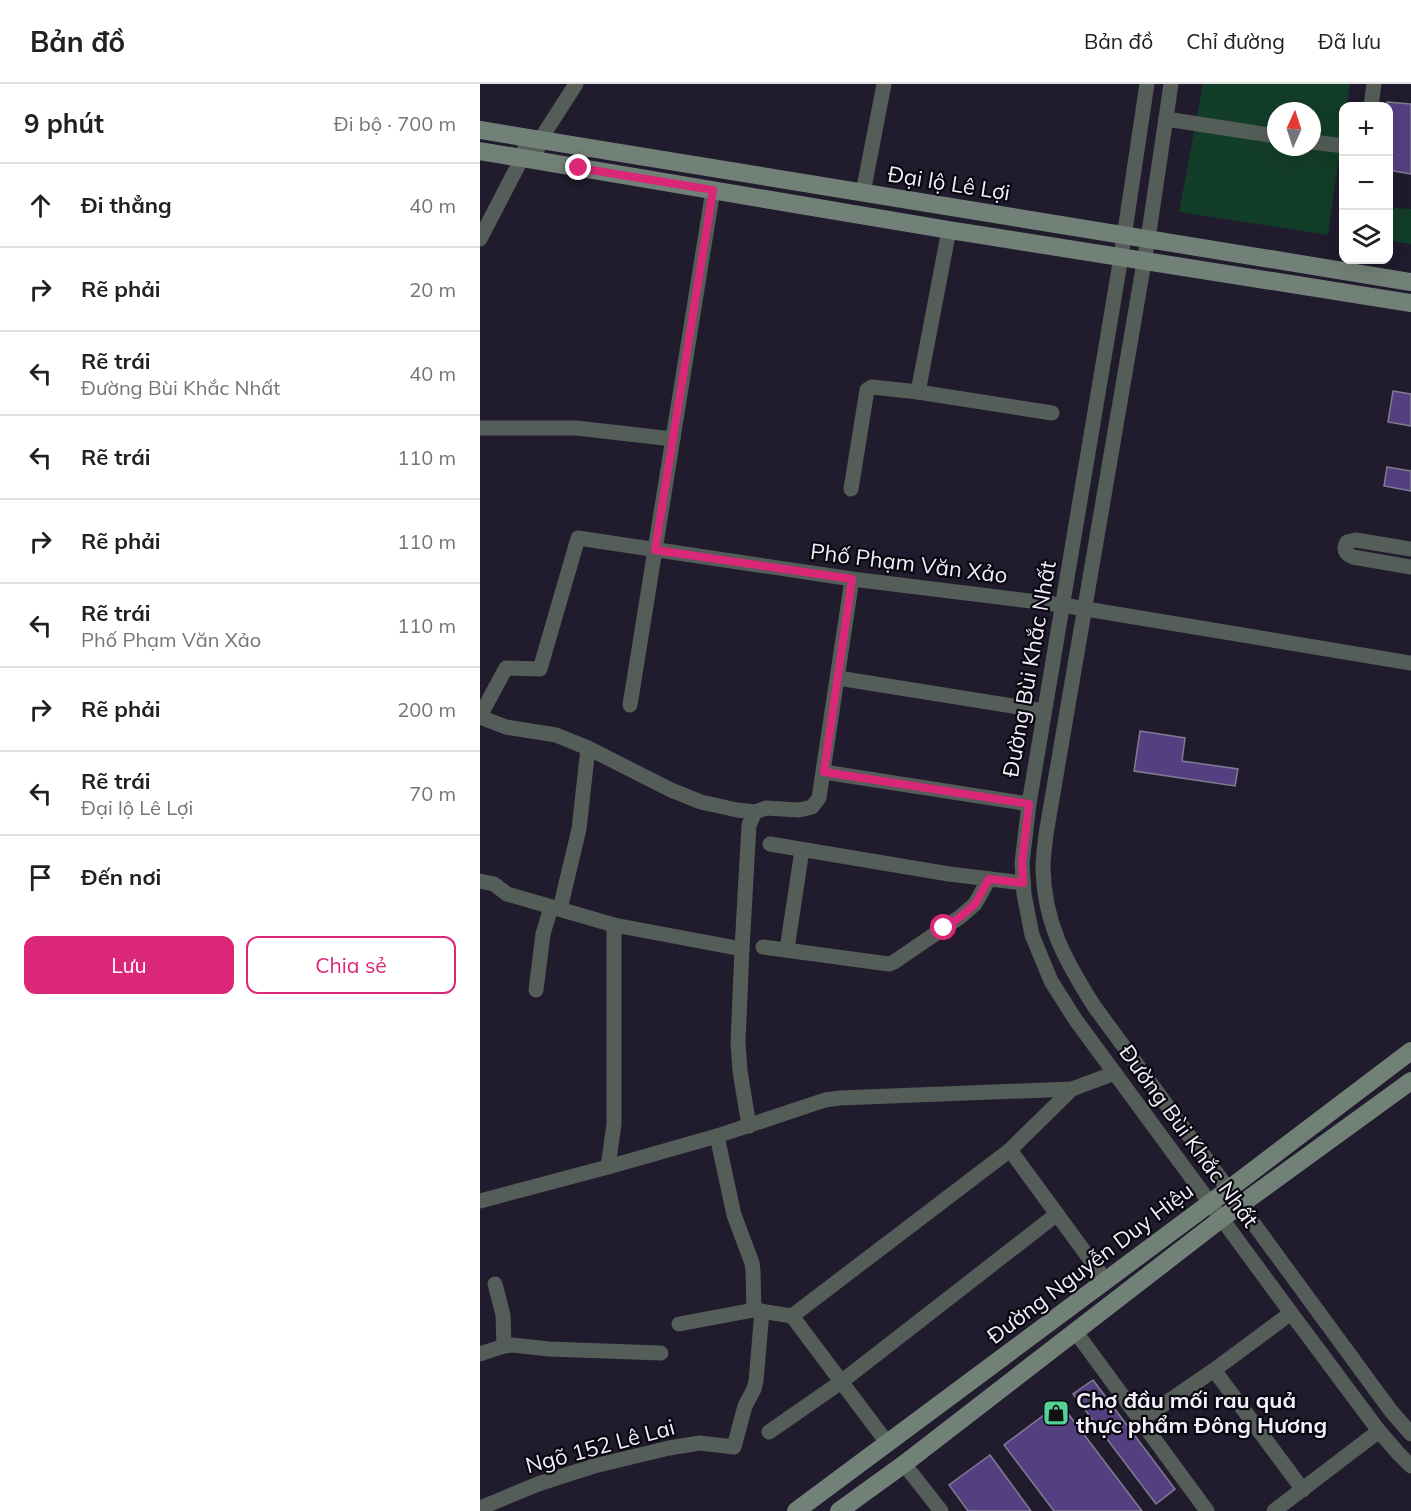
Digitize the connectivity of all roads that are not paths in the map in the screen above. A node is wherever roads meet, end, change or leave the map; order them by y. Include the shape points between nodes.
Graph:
1 (576, 84) edge
2 (884, 84) edge
3 (1147, 84) edge
4 (1171, 84) edge
5 (1374, 84) edge
6 (1372, 102) edge
7 (1166, 119) junction
8 (480, 130) edge
9 (1267, 135) edge
10 (534, 139) junction
11 (1321, 143) edge
12 (1339, 145) edge
13 (480, 151) edge
14 (528, 159) junction
15 (713, 190) junction
16 (863, 193) junction
17 (949, 230) junction
18 (1124, 236) junction
19 (480, 239) edge
20 (1148, 239) junction
21 (1121, 257) junction
22 (1144, 261) junction
23 (1411, 282) edge
24 (1411, 303) edge
25 (918, 392) junction
26 (1052, 412) dead end
27 (480, 428) edge
28 (673, 439) junction
29 (851, 489) dead end
30 (1411, 549) edge
31 (655, 550) junction
32 (1411, 567) edge
33 (852, 579) junction
34 (1062, 605) junction
35 (1085, 609) junction
36 (1411, 663) edge
37 (838, 678) junction
38 (630, 705) dead end
39 (1044, 711) junction
40 (480, 717) edge
41 (588, 748) junction
42 (824, 772) junction
43 (1029, 804) junction
44 (755, 812) junction
45 (770, 844) dead end
46 (802, 850) junction
47 (989, 879) junction
48 (480, 881) edge
49 (1023, 883) junction
50 (555, 908) junction
51 (614, 925) junction
52 (763, 946) dead end
53 (742, 949) junction
54 (787, 949) junction
55 (536, 990) dead end
56 (1411, 1051) edge
57 (1115, 1073) junction
58 (1411, 1081) edge
59 (1072, 1089) junction
60 (749, 1125) junction
61 (717, 1136) junction
62 (1010, 1150) junction
63 (608, 1167) junction
64 (1229, 1189) junction
65 (480, 1201) edge
66 (1210, 1203) junction
67 (1240, 1205) junction
68 (1057, 1214) junction
69 (1221, 1219) junction
70 (1106, 1281) junction
71 (495, 1284) dead end
72 (758, 1311) junction
73 (1291, 1313) junction
74 (792, 1317) junction
75 (679, 1323) dead end
76 (1075, 1330) junction
77 (504, 1346) junction
78 (661, 1353) dead end
79 (480, 1354) edge
80 (1214, 1370) junction
81 (841, 1382) junction
82 (1141, 1420) junction
83 (1379, 1431) junction
84 (769, 1432) dead end
85 (1411, 1434) edge
86 (888, 1444) junction
87 (904, 1464) junction
88 (1411, 1466) edge
89 (1303, 1490) junction
90 (480, 1508) edge
91 (796, 1511) edge
92 (839, 1511) edge
93 (940, 1511) edge
94 (1207, 1511) edge
95 (1274, 1511) edge

1 - 10 street
2 - 16 street
3 - 18 street, Đường Bùi Khắc Nhất
4 - 7 street, Đường Bùi Khắc Nhất
5 - 6 street
7 - 9 street
7 - 20 street, Đường Bùi Khắc Nhất
8 - 10 main road, Đại lộ Lê Lợi
10 - 14 street
10 - 16 main road, Đại lộ Lê Lợi
11 - 12 street
13 - 14 main road, Đại lộ Lê Lợi
14 - 15 main road, Đại lộ Lê Lợi
14 - 19 street
15 - 17 main road, Đại lộ Lê Lợi
15 - 28 street
16 - 18 main road, Đại lộ Lê Lợi
17 - 21 main road, Đại lộ Lê Lợi
17 - 25 street
18 - 20 main road, Đại lộ Lê Lợi
18 - 21 street, Đường Bùi Khắc Nhất
20 - 22 street, Đường Bùi Khắc Nhất
20 - 23 main road, Đại lộ Lê Lợi
21 - 22 main road, Đại lộ Lê Lợi
21 - 34 street, Đường Bùi Khắc Nhất
22 - 24 main road, Đại lộ Lê Lợi
22 - 35 street, Đường Bùi Khắc Nhất
25 - 26 street
25 - 29 street via 868,389
27 - 28 street via 576,428
28 - 31 street
30 - 32 street via 1356,540 1345,546 1353,557
31 - 33 street, Phố Phạm Văn Xảo
31 - 38 street
31 - 40 street, Phố Phạm Văn Xảo via 578,538 540,669 506,668
33 - 34 street, Phố Phạm Văn Xảo
33 - 37 street
34 - 35 street, Phố Phạm Văn Xảo
34 - 39 street, Đường Bùi Khắc Nhất
35 - 36 street, Phố Phạm Văn Xảo
35 - 64 street, Đường Bùi Khắc Nhất via 1046,834 1043,866 1054,932 1070,968 1094,1006
37 - 39 street
37 - 42 street
39 - 43 street, Đường Bùi Khắc Nhất
40 - 41 street via 506,727 556,735
41 - 44 street via 701,802
41 - 50 street via 579,829
42 - 43 street
42 - 44 street via 819,798 812,807 766,808
43 - 49 street, Đường Bùi Khắc Nhất
44 - 53 street via 749,825
45 - 46 street
46 - 47 street
46 - 54 street
47 - 49 street
47 - 54 street via 975,904 960,917 889,964
48 - 50 street via 494,884 507,894
49 - 57 street, Đường Bùi Khắc Nhất via 1032,935 1051,981
50 - 51 street
50 - 55 street via 543,934
51 - 53 street
51 - 63 street via 614,1124
52 - 54 street
53 - 60 street via 738,1042
56 - 64 main road, Đường Nguyễn Duy Hiệu
57 - 59 street
57 - 66 street, Đường Bùi Khắc Nhất
58 - 67 main road, Đường Nguyễn Duy Hiệu
59 - 60 street via 840,1098
59 - 62 street
60 - 61 street
61 - 63 street
61 - 72 street via 735,1215 752,1263
62 - 68 street
62 - 74 street
63 - 65 street
64 - 66 main road, Đường Nguyễn Duy Hiệu
64 - 67 street, Đường Bùi Khắc Nhất
66 - 69 street, Đường Bùi Khắc Nhất
66 - 70 main road, Đường Nguyễn Duy Hiệu
67 - 69 main road, Đường Nguyễn Duy Hiệu
67 - 85 street, Đường Bùi Khắc Nhất
68 - 70 street
68 - 81 street
69 - 73 street, Đường Bùi Khắc Nhất
69 - 76 main road, Đường Nguyễn Duy Hiệu
70 - 86 main road, Đường Nguyễn Duy Hiệu
71 - 77 street via 503,1315
72 - 74 street
72 - 75 street
72 - 90 street, Ngõ 152 Lê Lai via 756,1381 734,1447 700,1443 594,1466
73 - 80 street
73 - 83 street, Đường Bùi Khắc Nhất
74 - 81 street
76 - 82 street
76 - 87 main road, Đường Nguyễn Duy Hiệu
77 - 78 street
77 - 79 street
80 - 82 street
80 - 89 street
81 - 84 street
81 - 86 street
82 - 94 street
83 - 88 street, Đường Bùi Khắc Nhất
83 - 89 street
86 - 87 main road
86 - 91 main road, Đường Nguyễn Duy Hiệu
87 - 92 main road, Đường Nguyễn Duy Hiệu
87 - 93 street
89 - 95 street

